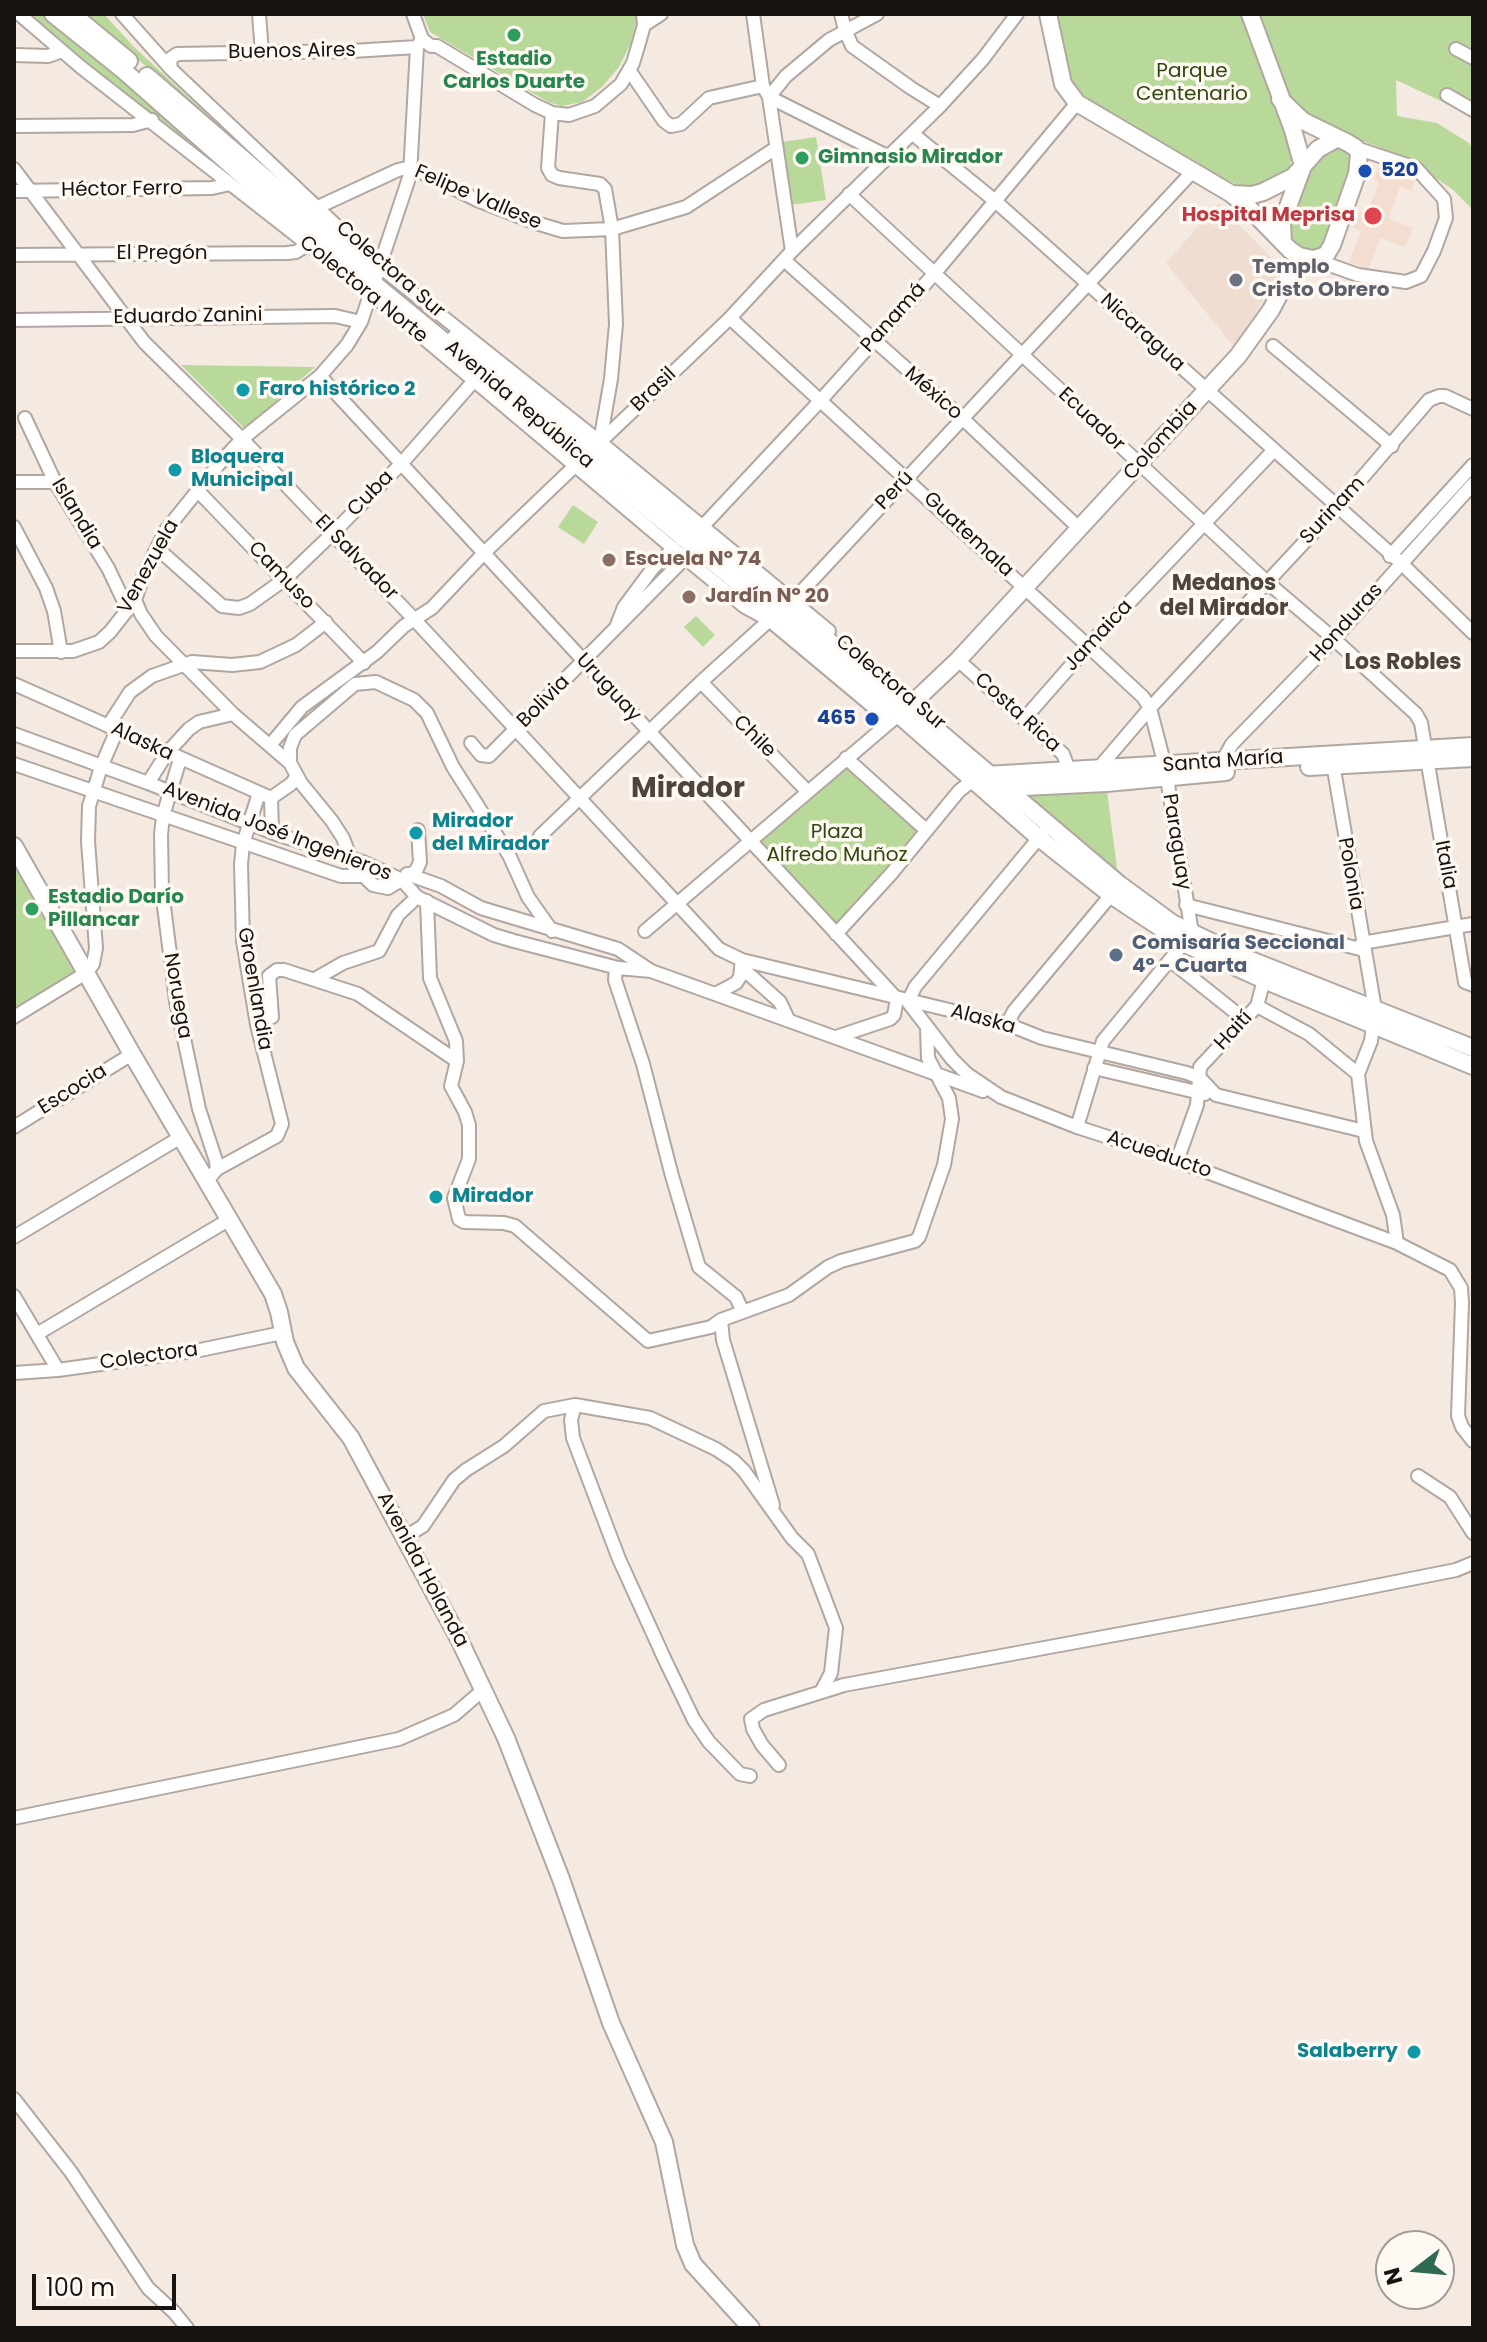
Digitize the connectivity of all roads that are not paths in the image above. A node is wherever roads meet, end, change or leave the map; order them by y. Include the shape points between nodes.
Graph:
1 (19, 14) edge
2 (53, 14) edge
3 (72, 14) edge
4 (122, 14) edge
5 (259, 14) edge
6 (413, 14) edge
7 (661, 14) edge
8 (753, 14) edge
9 (841, 14) edge
10 (877, 14) edge
11 (1017, 14) edge
12 (1048, 14) edge
13 (1250, 14) edge
14 (644, 20) edge
15 (845, 30) junction
16 (420, 43) junction
17 (1456, 49) dead end
18 (62, 51) junction
19 (262, 53) junction
20 (14, 55) edge
21 (1473, 58) edge
22 (171, 69) junction
23 (629, 70) junction
24 (766, 91) junction
25 (1447, 95) dead end
26 (1280, 99) junction
27 (1077, 103) junction
28 (940, 106) junction
29 (1473, 110) edge
30 (552, 113) junction
31 (152, 120) junction
32 (14, 126) edge
33 (913, 134) junction
34 (1336, 139) junction
35 (776, 148) junction
36 (1356, 148) junction
37 (887, 156) junction
38 (1303, 166) junction
39 (411, 167) junction
40 (14, 169) edge
41 (1194, 170) junction
42 (230, 184) junction
43 (14, 191) edge
44 (30, 191) junction
45 (1230, 193) junction
46 (849, 194) junction
47 (994, 200) junction
48 (318, 207) junction
49 (612, 229) junction
50 (1283, 243) junction
51 (307, 245) junction
52 (14, 255) edge
53 (77, 255) junction
54 (788, 256) junction
55 (1313, 259) junction
56 (934, 274) junction
57 (375, 279) junction
58 (1088, 285) junction
59 (124, 318) junction
60 (730, 318) junction
61 (14, 320) edge
62 (361, 322) junction
63 (872, 341) junction
64 (1273, 346) dead end
65 (1021, 355) junction
66 (320, 376) junction
67 (478, 377) junction
68 (1206, 391) junction
69 (820, 401) junction
70 (1473, 409) edge
71 (25, 418) dead end
72 (962, 418) junction
73 (242, 439) junction
74 (1392, 446) junction
75 (1274, 450) junction
76 (588, 453) junction
77 (401, 464) junction
78 (1139, 465) junction
79 (1471, 477) edge
80 (907, 478) junction
81 (14, 482) edge
82 (55, 482) junction
83 (197, 490) junction
84 (1338, 506) junction
85 (1204, 523) junction
86 (14, 527) edge
87 (702, 527) junction
88 (1080, 529) junction
89 (332, 534) junction
90 (157, 548) junction
91 (674, 548) junction
92 (484, 553) junction
93 (686, 557) junction
94 (1396, 559) junction
95 (285, 579) junction
96 (1267, 582) junction
97 (1025, 588) junction
98 (131, 605) junction
99 (781, 611) junction
100 (414, 619) junction
101 (326, 622) junction
102 (616, 629) junction
103 (1473, 633) edge
104 (1334, 639) junction
105 (1088, 646) junction
106 (14, 651) edge
107 (61, 652) junction
108 (958, 660) junction
109 (583, 662) junction
110 (364, 663) junction
111 (183, 664) junction
112 (701, 682) junction
113 (14, 684) edge
114 (1150, 708) junction
115 (904, 711) junction
116 (233, 714) junction
117 (1025, 718) junction
118 (112, 728) junction
119 (518, 728) junction
120 (648, 732) junction
121 (14, 734) edge
122 (471, 743) dead end
123 (271, 744) junction
124 (1473, 746) edge
125 (167, 753) junction
126 (1425, 754) junction
127 (846, 758) junction
128 (1473, 758) edge
129 (180, 759) junction
130 (1332, 760) junction
131 (1222, 762) junction
132 (290, 763) junction
133 (14, 764) edge
134 (101, 767) junction
135 (1098, 769) junction
136 (1069, 770) junction
137 (1165, 772) junction
138 (297, 776) junction
139 (993, 781) junction
140 (148, 783) junction
141 (169, 792) junction
142 (808, 792) junction
143 (92, 793) junction
144 (265, 796) junction
145 (581, 797) junction
146 (163, 816) junction
147 (247, 823) junction
148 (418, 830) dead end
149 (926, 830) junction
150 (272, 832) junction
151 (1044, 832) junction
152 (540, 836) dead end
153 (750, 839) junction
154 (243, 842) junction
155 (14, 846) edge
156 (350, 859) junction
157 (363, 876) junction
158 (406, 877) junction
159 (1111, 895) junction
160 (422, 899) junction
161 (676, 903) junction
162 (1186, 905) junction
163 (1473, 924) edge
164 (1457, 927) junction
165 (552, 931) junction
166 (645, 931) dead end
167 (836, 934) junction
168 (1188, 939) junction
169 (1363, 946) junction
170 (1171, 961) junction
171 (742, 964) junction
172 (616, 968) junction
173 (651, 971) junction
174 (86, 973) junction
175 (315, 979) junction
176 (1264, 980) junction
177 (1469, 984) edge
178 (715, 994) junction
179 (903, 1000) junction
180 (1257, 1006) junction
181 (14, 1017) edge
182 (1374, 1017) junction
183 (788, 1019) junction
184 (1245, 1020) junction
185 (1007, 1024) junction
186 (257, 1025) junction
187 (927, 1027) junction
188 (836, 1037) junction
189 (1473, 1048) edge
190 (1099, 1052) junction
191 (132, 1054) junction
192 (457, 1061) junction
193 (1473, 1066) edge
194 (1094, 1068) junction
195 (934, 1074) junction
196 (1358, 1074) junction
197 (1200, 1078) junction
198 (1198, 1094) junction
199 (1216, 1095) junction
200 (1001, 1097) junction
201 (14, 1127) edge
202 (1077, 1127) junction
203 (1364, 1131) junction
204 (181, 1137) junction
205 (1177, 1161) junction
206 (212, 1175) junction
207 (230, 1219) junction
208 (14, 1237) edge
209 (1397, 1243) junction
210 (14, 1296) edge
211 (743, 1312) junction
212 (721, 1320) junction
213 (282, 1333) junction
214 (37, 1334) junction
215 (1459, 1354) junction
216 (1473, 1359) edge
217 (58, 1370) junction
218 (14, 1373) edge
219 (575, 1405) junction
220 (1473, 1441) edge
221 (1418, 1476) dead end
222 (776, 1516) junction
223 (1473, 1533) edge
224 (405, 1537) junction
225 (1473, 1563) edge
226 (483, 1690) junction
227 (821, 1692) junction
228 (779, 1765) dead end
229 (750, 1776) dead end
230 (14, 1818) edge
231 (14, 2099) edge
232 (187, 2328) edge
233 (751, 2328) edge

1 - 18 street, Colectora Norte
2 - 57 street, Avenida República via 302,228
3 - 57 street, Avenida República
4 - 22 street, Colectora Sur
5 - 19 street
6 - 16 street
7 - 14 street
8 - 24 street
9 - 15 street
10 - 15 street
11 - 28 street, Brasil
12 - 27 street via 1063,84
13 - 26 street
14 - 23 street
15 - 24 street
15 - 28 street via 852,46
16 - 19 street, Buenos Aires
16 - 30 street
16 - 39 street, Venezuela
17 - 21 street
18 - 20 street
18 - 31 street, Colectora Norte
19 - 22 street, Buenos Aires via 177,54 170,59
22 - 48 street, Colectora Sur
23 - 24 street via 671,126 681,124 709,98
23 - 30 street via 595,106 569,115
24 - 35 street
24 - 37 street
25 - 29 street
26 - 34 street via 1303,121
26 - 38 street
27 - 41 street
27 - 47 street, Panamá
28 - 33 street, Brasil
30 - 49 street via 548,168 559,178 600,184
31 - 32 street via 133,125
31 - 42 street, Colectora Norte
33 - 37 street, Brasil
33 - 47 street, Nicaragua
34 - 36 street
34 - 38 street
35 - 49 street, Felipe Vallese via 686,207
35 - 54 street
36 - 55 street, Colombia via 1359,167 1332,245 1326,255
36 - 55 street via 1416,168 1444,199 1446,218 1434,251 1421,276 1406,282 1358,275
37 - 46 street, Brasil
38 - 45 street via 1263,192
38 - 50 street via 1282,223
39 - 48 street, Felipe Vallese
39 - 49 street, Felipe Vallese via 536,223 563,231
39 - 57 street, Venezuela
40 - 44 street, El Salvador
41 - 45 street
41 - 58 street, Perú
42 - 44 street, Héctor Ferro
42 - 51 street, Colectora Norte
43 - 44 street, Héctor Ferro
44 - 53 street, El Salvador
45 - 50 street
46 - 54 street, Brasil
46 - 56 street, Ecuador
47 - 56 street, Panamá
47 - 58 street, Nicaragua
48 - 57 street, Colectora Sur
49 - 76 street via 616,324 611,379
50 - 55 street
51 - 53 street, El Pregón via 287,253
51 - 57 street, Colectora Norte
52 - 53 street, El Pregón
53 - 59 street, El Salvador
54 - 60 street, Brasil
54 - 63 street, México
55 - 68 street, Colombia via 1291,272 1250,340
56 - 63 street, Panamá
56 - 65 street, Ecuador
57 - 62 street, Venezuela
57 - 67 street, Avenida República
57 - 76 street, Avenida República
58 - 65 street, Perú
58 - 68 street, Nicaragua
59 - 61 street, Eduardo Zanini
59 - 62 street, Eduardo Zanini via 335,316
59 - 73 street, El Salvador
60 - 69 street, Guatemala
60 - 76 street, Brasil
62 - 66 street, Venezuela
63 - 69 street, Panamá
63 - 72 street, México
64 - 74 street
65 - 72 street, Perú
65 - 78 street, Ecuador
66 - 73 street, Venezuela
66 - 77 street, Uruguay
67 - 76 street, Avenida República
67 - 77 street, Cuba
68 - 75 street, Nicaragua
68 - 78 street, Colombia
69 - 80 street, Guatemala
69 - 87 street, Panamá
70 - 74 street, Surinam via 1439,396 1429,400
71 - 82 street, Islandia
72 - 80 street, Perú
72 - 88 street, México
73 - 83 street, Venezuela
73 - 89 street, El Salvador
74 - 84 street, Surinam
75 - 84 street, Nicaragua
75 - 85 street, Jamaica
76 - 87 street
76 - 91 street
76 - 92 street, Brasil
76 - 99 street, Avenida República
77 - 89 street, Cuba
77 - 92 street, Uruguay
78 - 85 street, Ecuador
78 - 88 street, Colombia
79 - 94 street, Honduras
80 - 97 street, Guatemala
80 - 99 street, Perú
81 - 82 street
82 - 98 street, Islandia
83 - 90 street, Venezuela
83 - 95 street, Camuso
84 - 94 street, Nicaragua
84 - 96 street, Surinam
85 - 96 street, Ecuador
85 - 105 street, Jamaica
86 - 107 street via 46,588
87 - 99 street
88 - 97 street, Colombia
89 - 95 street, Cuba
89 - 100 street, El Salvador
90 - 95 street, Cuba via 222,606 250,604
90 - 98 street, Venezuela
91 - 93 street
91 - 102 street, Bolivia via 624,607
92 - 100 street, Brasil via 432,608
92 - 109 street, Uruguay
93 - 99 street via 745,607
93 - 102 street, Bolivia
94 - 103 street, Nicaragua
94 - 104 street, Honduras
95 - 101 street, Camuso
96 - 104 street, Ecuador
96 - 114 street, Surinam
97 - 105 street, Guatemala
97 - 108 street, Colombia
98 - 107 street, Venezuela via 99,642
98 - 111 street, Islandia
99 - 112 street, Perú
99 - 115 street, Avenida República
99 - 115 street
100 - 110 street, Brasil
100 - 119 street, El Salvador
101 - 110 street, Camuso
101 - 111 street via 296,645 260,662
102 - 109 street, Bolivia
104 - 126 street, Ecuador via 1416,714
104 - 131 street, Honduras via 1232,744
105 - 114 street, Guatemala
105 - 117 street, Jamaica
106 - 107 street, Venezuela
108 - 115 street, Colombia
108 - 117 street, Costa Rica
109 - 119 street, Bolivia
109 - 120 street, Uruguay
110 - 123 street, Brasil via 302,707
111 - 116 street, Islandia
111 - 118 street via 139,683 121,703
112 - 120 street, Perú
112 - 142 street, Chile
113 - 118 street, Alaska
114 - 135 street, Surinam
114 - 137 street, Guatemala
115 - 127 street, Colombia
115 - 139 street, Avenida República
115 - 139 street, Colectora Sur via 995,770
116 - 123 street, Islandia
116 - 125 street via 199,722
117 - 136 street, Costa Rica via 1063,754
118 - 125 street, Alaska
118 - 134 street
119 - 122 street, Bolivia via 489,756
119 - 145 street, El Salvador
120 - 145 street, Perú
120 - 153 street, Uruguay
121 - 134 street, Avenida José Ingenieros
123 - 132 street, Islandia
124 - 126 street, Santa María
125 - 129 street, Alaska
125 - 140 street
126 - 128 street, Santa María
126 - 130 street, Santa María
126 - 164 street, Italia
127 - 142 street, Colombia
127 - 149 street
129 - 141 street, Noruega
129 - 144 street, Alaska
130 - 131 street, Santa María
130 - 137 street, Santa María
130 - 169 street, Polonia
131 - 137 street, Santa María
132 - 138 street, Islandia
132 - 165 street via 295,735 355,684 376,682 414,700 427,713 453,767
133 - 143 street
134 - 140 street, Avenida José Ingenieros
134 - 143 street
135 - 136 street, Santa María
135 - 137 street, Santa María
136 - 139 street, Santa María
137 - 139 street, Santa María
137 - 162 street, Paraguay
138 - 144 street
138 - 156 street, Islandia via 343,838
139 - 149 street via 959,791
139 - 151 street, Avenida República
140 - 141 street, Avenida José Ingenieros
141 - 146 street, Noruega
141 - 147 street, Avenida José Ingenieros
142 - 153 street, Colombia
143 - 146 street
143 - 174 street via 88,824 96,948
144 - 147 street, Groenlandia
144 - 150 street
145 - 152 street, Perú
145 - 161 street, El Salvador
146 - 154 street
146 - 206 street, Noruega via 160,861 169,960
147 - 150 street, Avenida José Ingenieros
147 - 154 street, Groenlandia
148 - 158 street via 420,862
149 - 167 street
150 - 156 street, Avenida José Ingenieros
151 - 159 street
151 - 168 street
151 - 179 street
153 - 161 street, Colombia
153 - 167 street, Uruguay
154 - 157 street via 341,876
154 - 186 street, Groenlandia via 243,941
155 - 174 street, Avenida Holanda
156 - 157 street, Islandia
156 - 158 street, Avenida José Ingenieros
157 - 158 street via 380,888
158 - 160 street, Avenida José Ingenieros
158 - 165 street
159 - 168 street
159 - 185 street
160 - 172 street, Avenida José Ingenieros via 494,935
160 - 175 street via 398,915 379,951
160 - 192 street via 430,978 456,1041
161 - 166 street, Colombia
161 - 171 street, El Salvador via 710,941
162 - 168 street, Paraguay
162 - 169 street
163 - 164 street
164 - 169 street
164 - 177 street, Italia
165 - 173 street via 618,949
167 - 179 street, Uruguay
168 - 170 street
168 - 176 street
168 - 182 street
169 - 182 street, Polonia
170 - 184 street
170 - 190 street via 1108,1033
171 - 178 street via 736,983
171 - 179 street, Alaska
171 - 183 street via 780,1002
172 - 173 street, Avenida José Ingenieros
172 - 211 street via 615,980 699,1267 736,1297
173 - 178 street, Avenida José Ingenieros
174 - 181 street
174 - 191 street, Avenida Holanda
175 - 186 street via 284,970 272,973 272,1017
175 - 192 street via 358,994
176 - 180 street, Haití
176 - 182 street
178 - 183 street, Avenida José Ingenieros
179 - 185 street, Alaska
179 - 187 street, Acueducto
179 - 188 street via 890,1019
180 - 184 street, Haití
180 - 196 street via 1309,1034
182 - 189 street
182 - 193 street
182 - 196 street, Polonia
183 - 188 street, Avenida José Ingenieros
184 - 197 street, Haití via 1200,1067
185 - 190 street, Alaska
186 - 206 street, Groenlandia via 282,1124 277,1136
187 - 195 street
187 - 200 street, Acueducto via 967,1074
188 - 195 street, Avenida José Ingenieros
190 - 194 street
190 - 197 street, Alaska
191 - 201 street, Escocia
191 - 204 street, Avenida Holanda
192 - 212 street via 451,1086 465,1112 471,1142 454,1198 459,1219 515,1226 648,1341 698,1331
194 - 198 street
194 - 202 street
195 - 200 street, Avenida José Ingenieros
195 - 211 street via 949,1098 951,1138 919,1237 841,1261 789,1295
196 - 203 street
197 - 198 street
197 - 199 street
198 - 199 street
198 - 205 street
199 - 203 street
200 - 202 street, Acueducto
202 - 205 street, Acueducto
203 - 209 street via 1393,1215
204 - 206 street, Avenida Holanda
204 - 208 street
205 - 209 street, Acueducto
206 - 207 street, Avenida Holanda
207 - 213 street, Avenida Holanda via 273,1294
207 - 214 street
209 - 215 street, Acueducto via 1450,1270 1461,1288
210 - 214 street
211 - 212 street
212 - 222 street
213 - 217 street, Colectora
213 - 224 street, Avenida Holanda via 296,1368 343,1425
214 - 217 street
215 - 216 street
215 - 220 street via 1458,1416
217 - 218 street, Colectora
219 - 222 street via 650,1418 716,1449 744,1471
219 - 224 street via 537,1415 504,1446 466,1470 423,1526
219 - 229 street via 573,1438 665,1660 709,1742 740,1774
221 - 223 street via 1450,1497
222 - 227 street via 808,1554 836,1628 831,1673
224 - 226 street, Avenida Holanda
225 - 227 street
226 - 230 street via 454,1715 399,1739
226 - 233 street, Avenida Holanda via 561,1879 611,2023 664,2142 685,2245 693,2264
227 - 228 street via 751,1719 762,1745
231 - 232 street via 71,2172 148,2288

